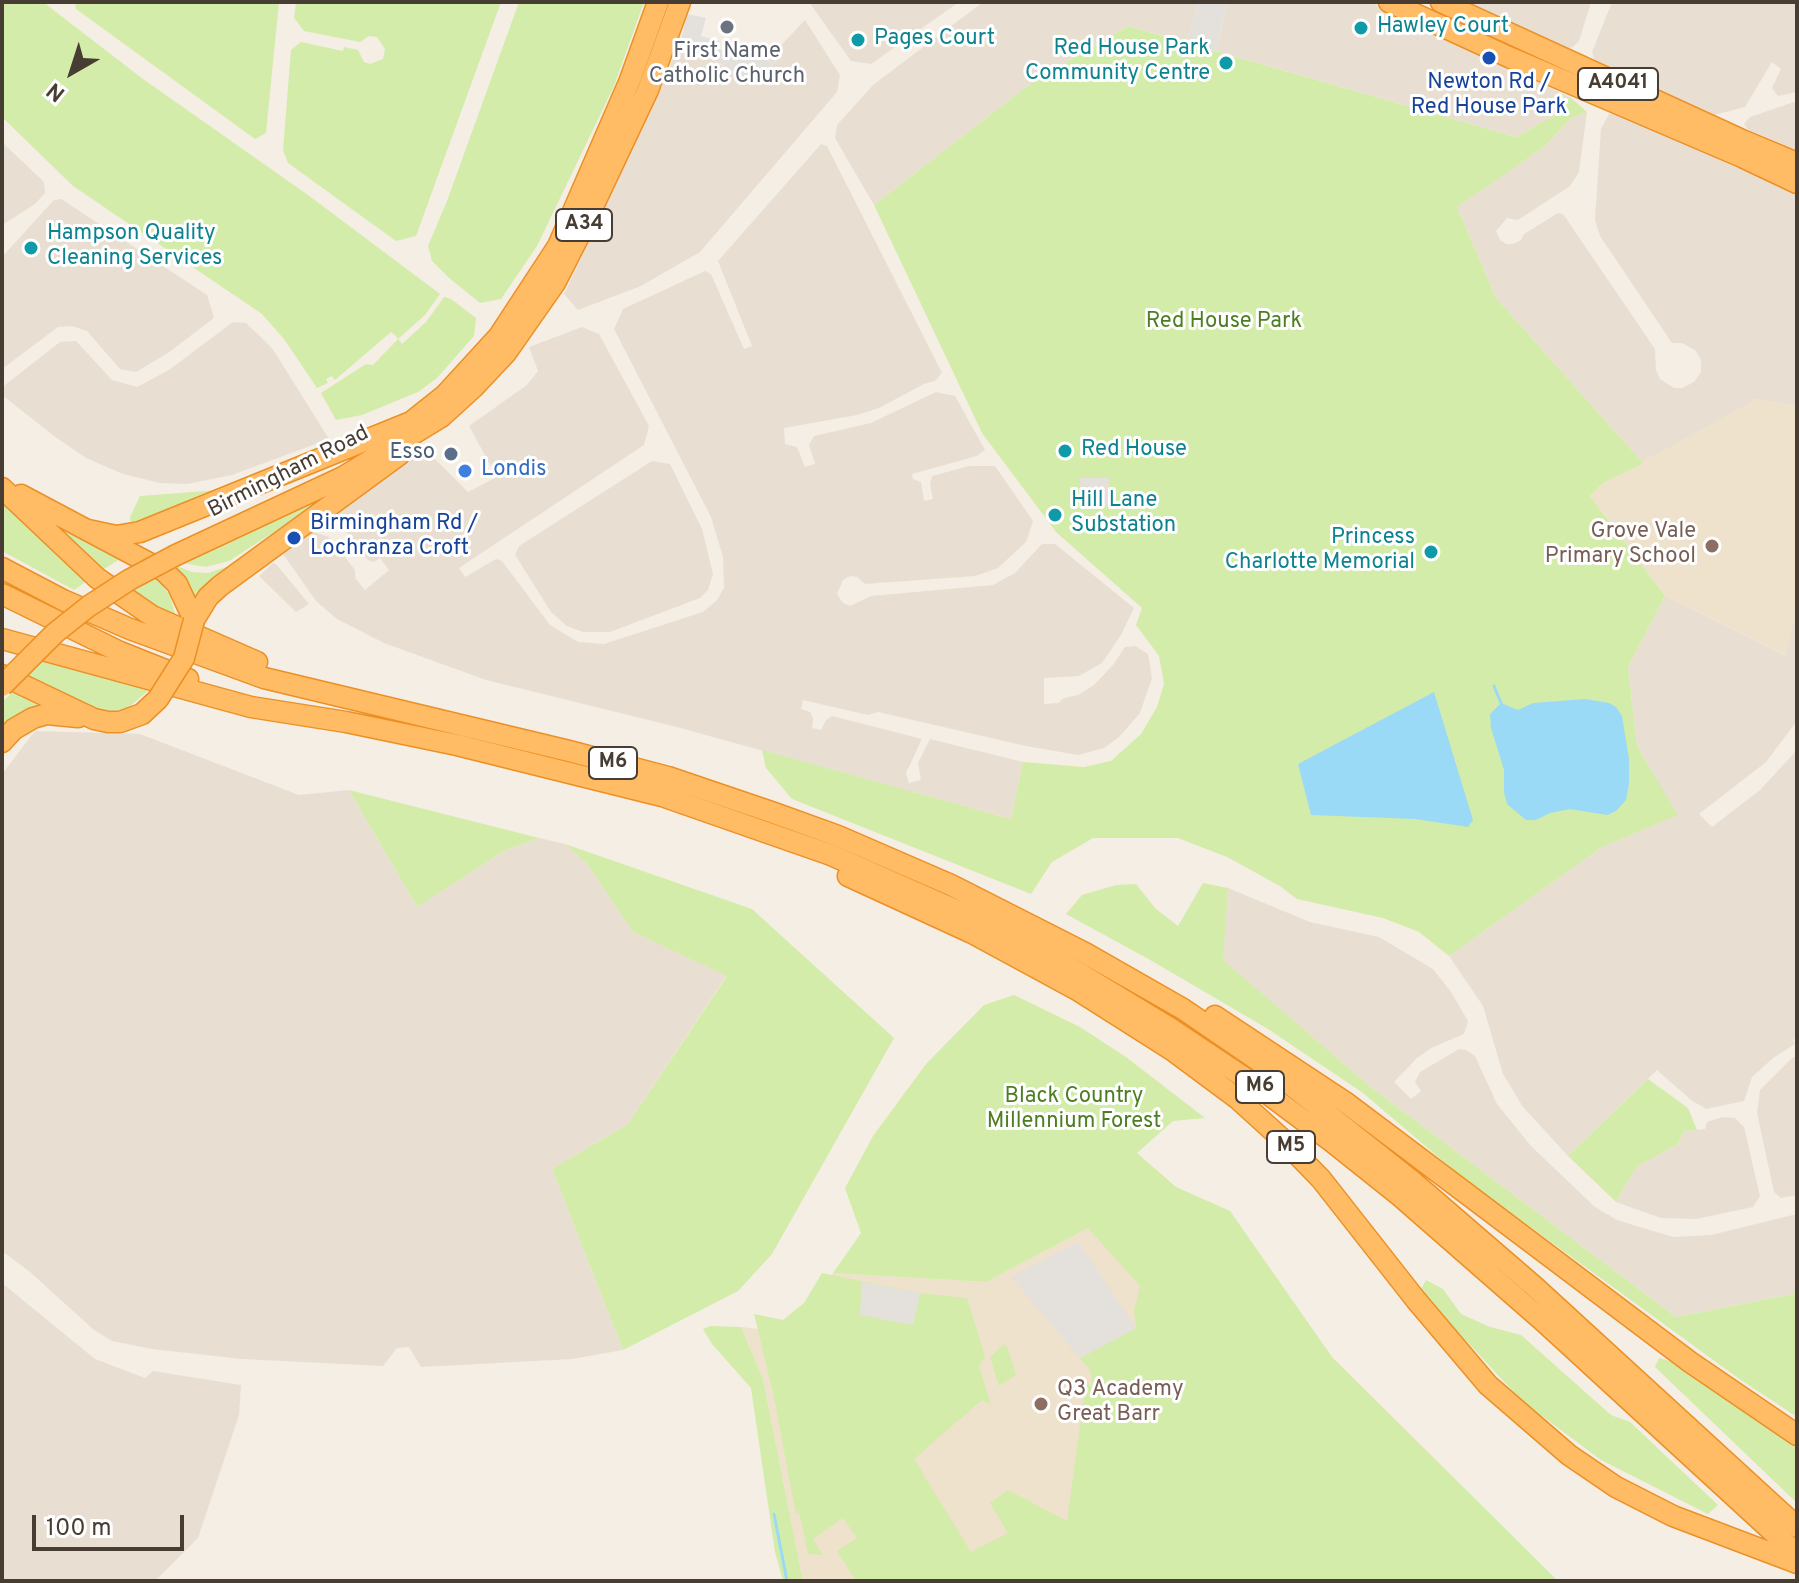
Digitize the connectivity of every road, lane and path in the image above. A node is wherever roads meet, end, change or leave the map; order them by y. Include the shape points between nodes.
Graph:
1 (665, 2) edge
2 (680, 2) edge
3 (1389, 2) edge
4 (1441, 2) edge
5 (655, 11) edge
6 (1797, 163) edge
7 (1797, 183) edge
8 (441, 417) junction
9 (411, 422) junction
10 (2, 487) edge
11 (88, 530) junction
12 (169, 551) junction
13 (2, 568) edge
14 (2, 594) edge
15 (194, 620) junction
16 (2, 639) edge
17 (2, 667) edge
18 (2, 675) edge
19 (2, 686) edge
20 (349, 700) junction
21 (94, 719) junction
22 (346, 722) junction
23 (2, 742) edge
24 (715, 813) junction
25 (871, 850) junction
26 (1797, 1435) edge
27 (1730, 1478) junction
28 (1797, 1527) edge
29 (1797, 1554) edge
30 (1797, 1563) edge

1 - 5 highway, Birmingham Road via 662,12
2 - 8 highway, Birmingham Road / A34 via 648,90 555,283 506,353
3 - 7 highway, A4041
4 - 6 highway, A4041
5 - 9 highway, Birmingham Road / A34 via 558,246 499,336 445,395
8 - 12 highway, Birmingham Road / A34 via 343,477
8 - 15 highway via 387,466 220,586
9 - 11 highway via 140,532 116,536
9 - 12 highway, Birmingham Road / A34 via 383,442
10 - 11 highway
10 - 20 highway, M6 via 97,578 152,616
11 - 15 highway via 164,571 177,584
12 - 17 highway, Birmingham Road / A34 via 118,571 73,601
12 - 19 highway, Birmingham Road / A34, bridge via 55,633
13 - 20 highway, M6 via 130,629 264,678
14 - 22 highway, M6 via 180,677
15 - 21 highway, bridge via 184,658 158,699 142,714 120,722
16 - 22 highway, M6 via 251,707
18 - 21 highway
20 - 25 highway, M6 via 668,777
21 - 23 highway via 47,714 14,729
22 - 24 highway, M6 via 559,769
24 - 27 highway, M6 via 831,855 978,920 1076,971 1235,1071 1400,1196
24 - 30 highway, M5 via 972,933 1172,1050 1282,1139 1321,1179 1488,1385 1569,1455 1673,1516
25 - 26 highway via 982,887 1067,930 1241,1032
25 - 27 highway, M6 via 1085,953 1183,1009 1272,1070 1434,1199 1546,1297
27 - 28 highway, M6
27 - 29 highway, M6

